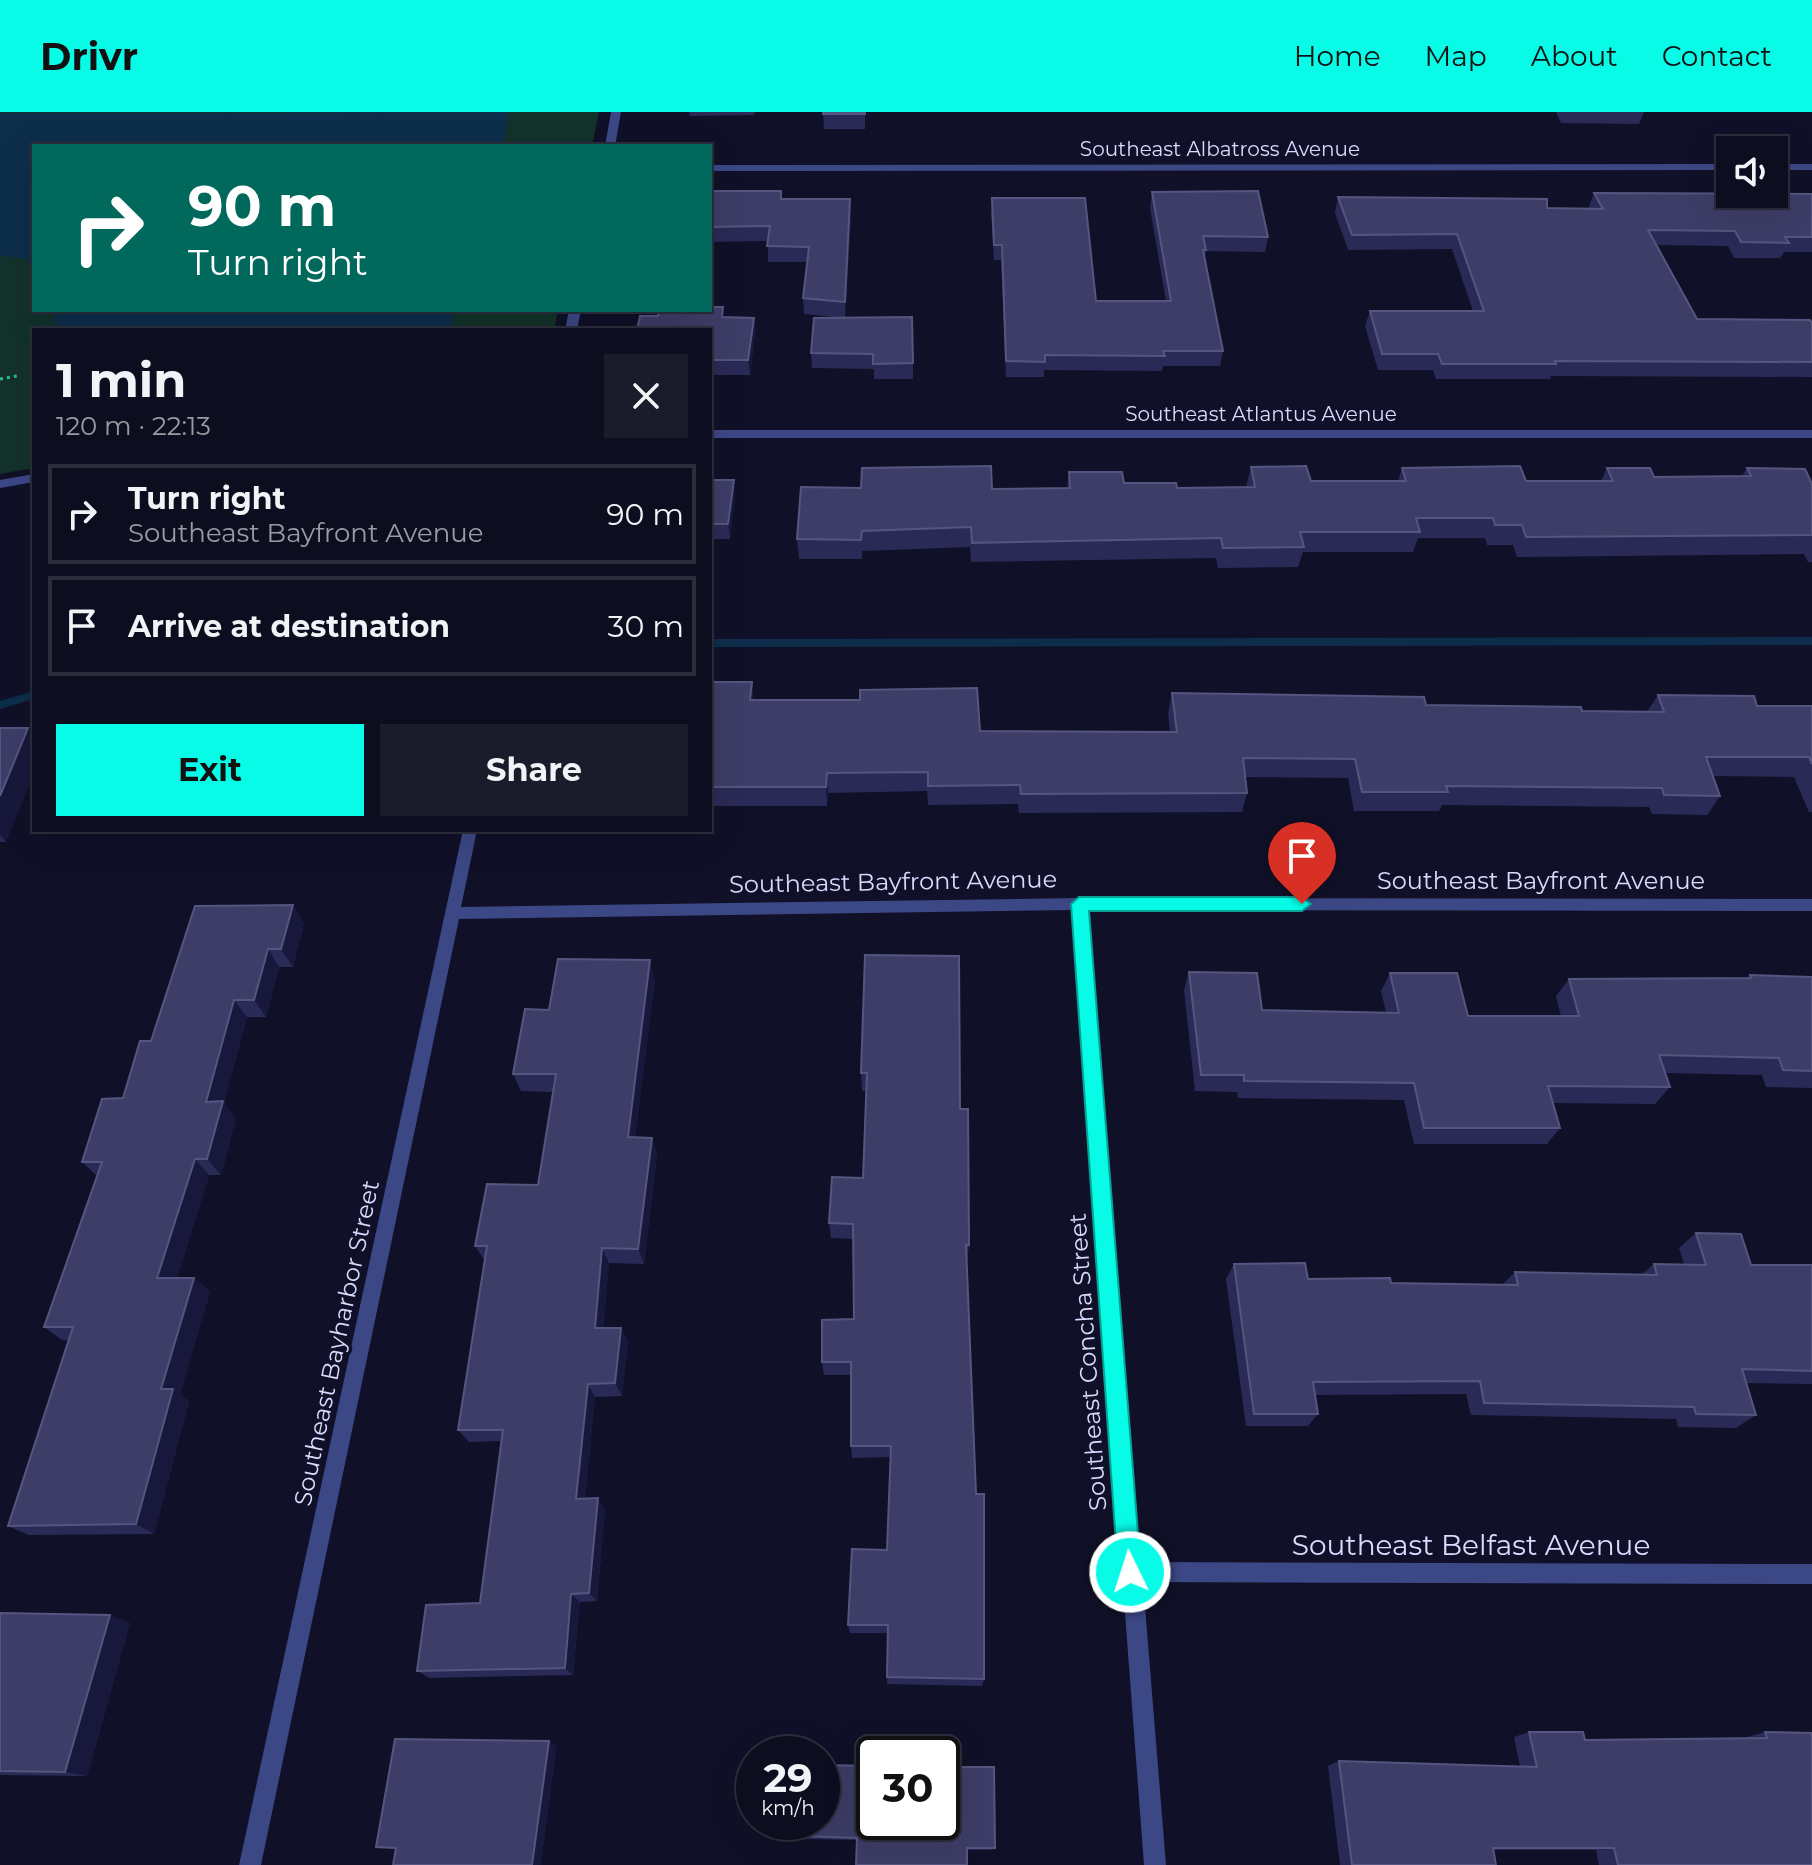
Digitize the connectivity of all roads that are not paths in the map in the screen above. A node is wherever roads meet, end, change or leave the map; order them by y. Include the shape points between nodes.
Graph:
1 (616, 112) edge
2 (610, 144) edge
3 (1716, 167) edge
4 (1788, 167) edge
5 (1812, 167) edge
6 (712, 168) edge
7 (712, 434) edge
8 (1812, 434) edge
9 (32, 478) edge
10 (0, 484) edge
11 (470, 832) edge
12 (1079, 904) junction
13 (1812, 905) edge
14 (454, 913) junction
15 (1130, 1572) junction
16 (1812, 1574) edge
17 (250, 1865) edge
18 (1155, 1865) edge

1 - 2 street
3 - 6 street, Southeast Albatross Avenue
4 - 5 street
7 - 8 street, Southeast Atlantus Avenue
9 - 10 street
11 - 14 street, Southeast Bayharbor Street
12 - 13 street, Southeast Bayfront Avenue
12 - 14 street, Southeast Bayfront Avenue
12 - 15 street, Southeast Concha Street
14 - 17 street, Southeast Bayharbor Street
15 - 16 street, Southeast Belfast Avenue
15 - 18 street, Southeast Concha Street

